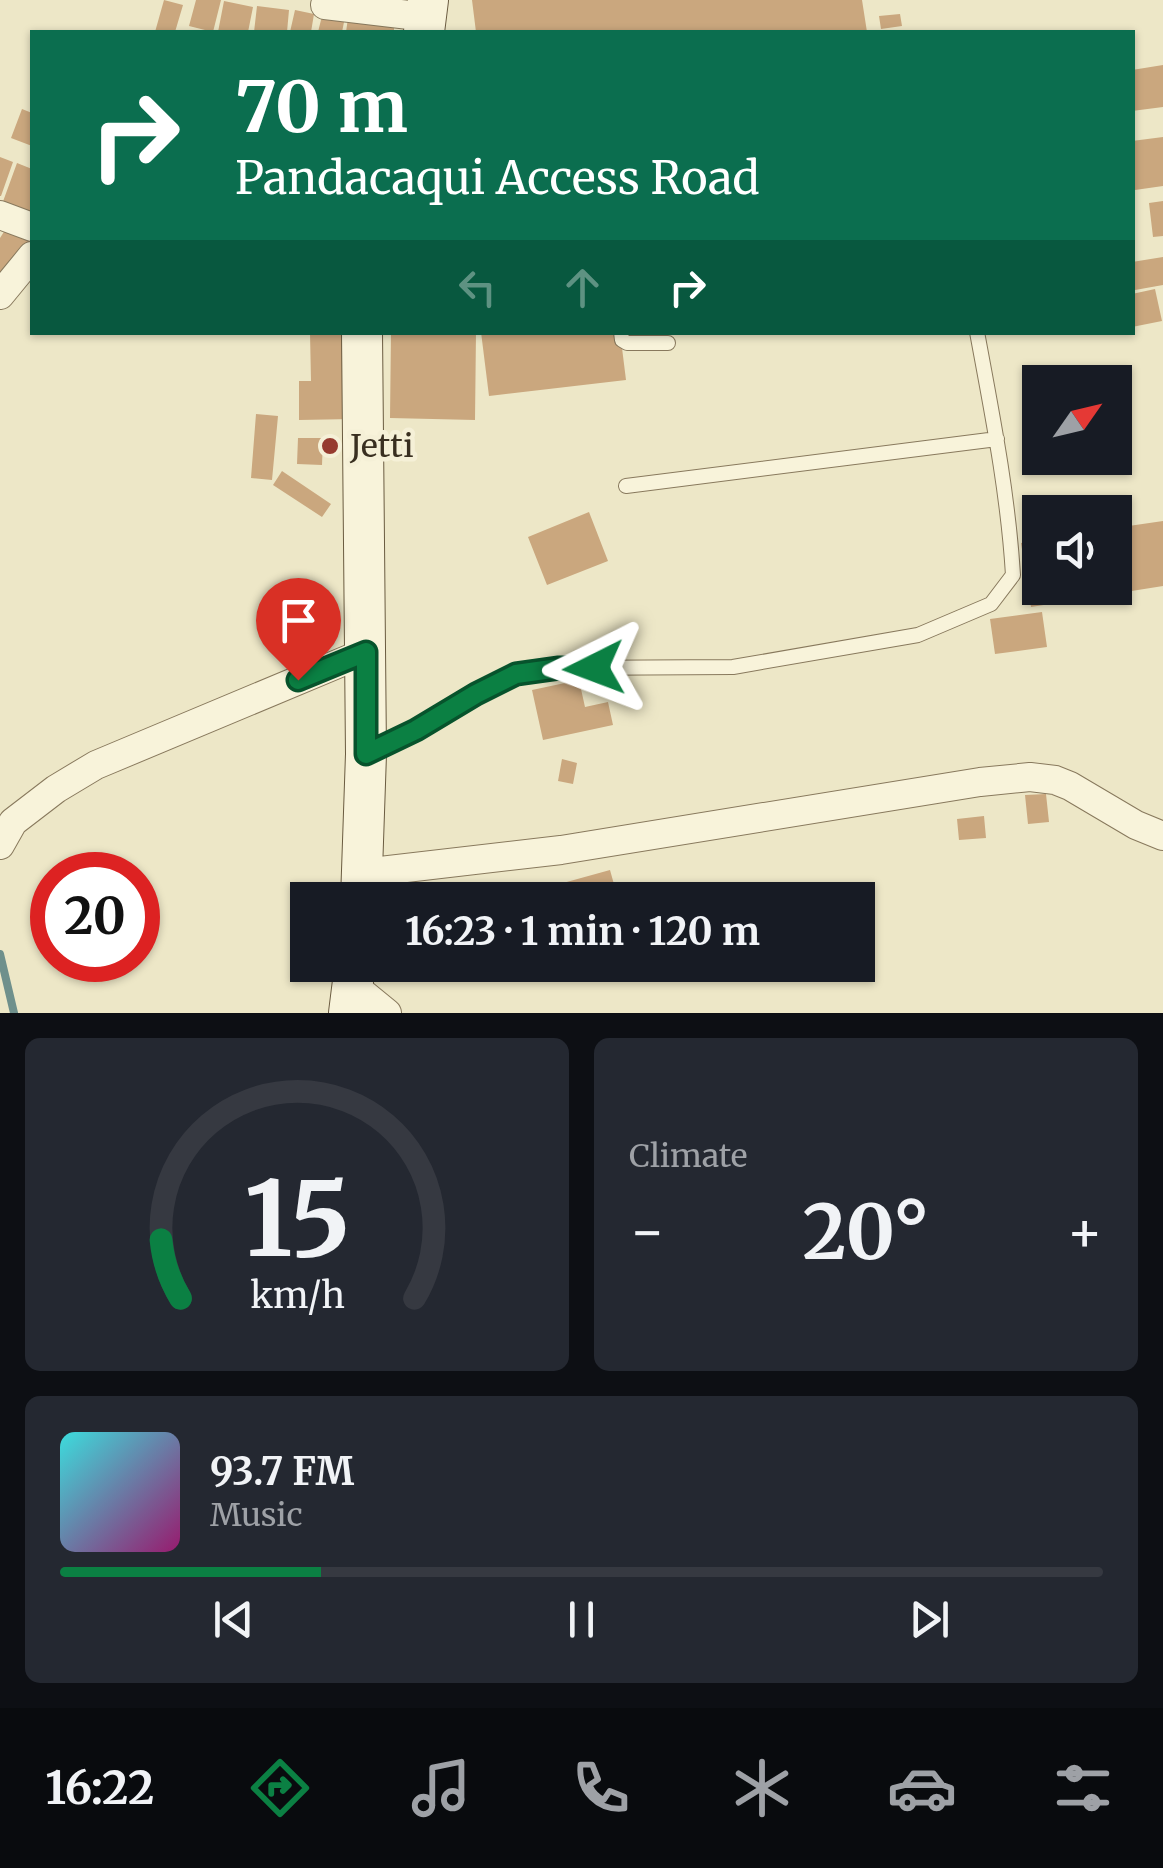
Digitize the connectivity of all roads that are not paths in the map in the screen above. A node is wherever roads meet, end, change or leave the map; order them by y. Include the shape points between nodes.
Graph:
1 (325, 5) dead end
2 (426, 16) edge
3 (0, 215) edge
4 (30, 226) edge
5 (30, 258) edge
6 (0, 294) edge
7 (362, 335) edge
8 (622, 335) edge
9 (978, 335) edge
10 (668, 343) dead end
11 (997, 438) junction
12 (626, 486) dead end
13 (366, 652) junction
14 (366, 754) junction
15 (1163, 836) edge
16 (0, 845) edge
17 (362, 882) edge
18 (389, 882) edge
19 (353, 988) edge
20 (387, 1013) edge

1 - 2 street
3 - 4 street
5 - 6 street
7 - 13 street
8 - 10 lane via 627,343
9 - 11 lane
11 - 12 lane
11 - 14 lane via 1013,575 990,604 918,635 733,668 516,674
13 - 14 street
13 - 16 street via 96,765 13,822
14 - 17 street
15 - 18 street via 1070,786 1030,777
19 - 20 street

